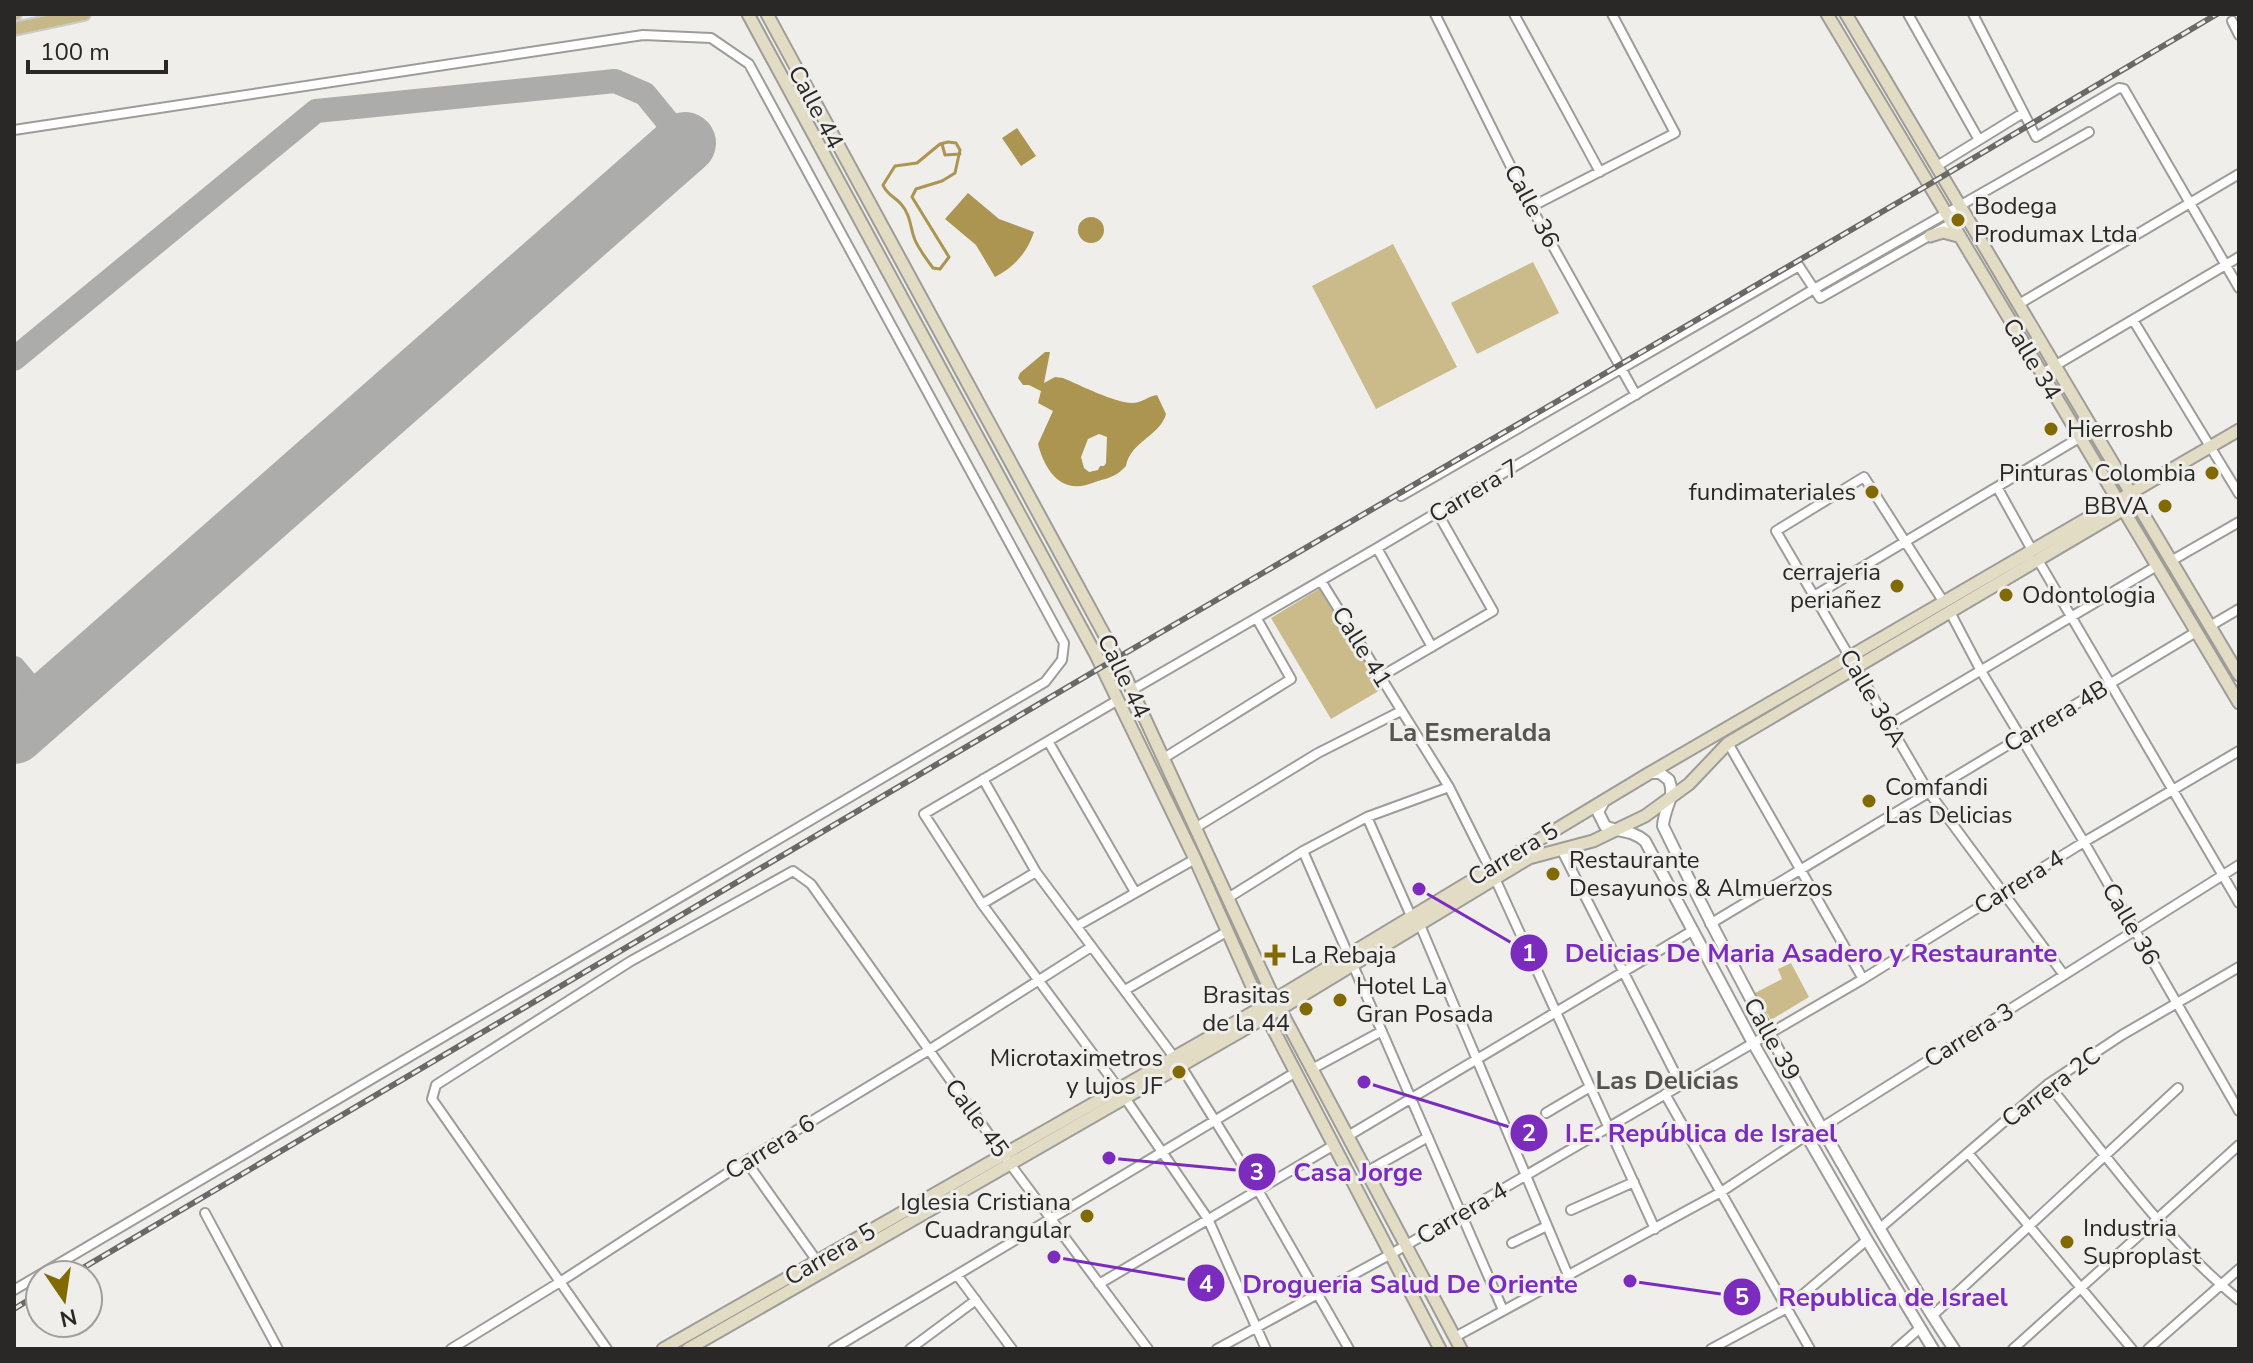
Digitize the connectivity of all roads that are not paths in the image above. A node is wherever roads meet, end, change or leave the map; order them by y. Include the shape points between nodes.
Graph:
1 (84, 14) edge
2 (748, 14) edge
3 (767, 14) edge
4 (1435, 14) edge
5 (1514, 14) edge
6 (1612, 14) edge
7 (1827, 14) edge
8 (1846, 14) edge
9 (1908, 14) edge
10 (1973, 14) edge
11 (2232, 21) dead end
12 (1854, 28) junction
13 (14, 29) edge
14 (2239, 35) edge
15 (1839, 36) junction
16 (2023, 113) junction
17 (14, 130) edge
18 (2089, 132) dead end
19 (1979, 140) junction
20 (1937, 166) junction
21 (1600, 172) junction
22 (2239, 174) edge
23 (2191, 204) junction
24 (1531, 207) junction
25 (1964, 210) junction
26 (1948, 219) junction
27 (1930, 236) junction
28 (1958, 236) junction
29 (2239, 257) edge
30 (2225, 266) junction
31 (2239, 288) edge
32 (1814, 289) junction
33 (2019, 304) junction
34 (2133, 320) junction
35 (2054, 366) junction
36 (1620, 368) junction
37 (2041, 374) junction
38 (1636, 395) junction
39 (2239, 430) edge
40 (2079, 438) junction
41 (2211, 447) junction
42 (1997, 487) junction
43 (2239, 494) edge
44 (1401, 496) dead end
45 (2133, 498) junction
46 (2120, 505) junction
47 (1437, 512) junction
48 (2239, 522) edge
49 (1776, 531) joint
50 (1905, 542) junction
51 (1377, 548) junction
52 (2035, 555) junction
53 (2171, 561) junction
54 (2155, 567) junction
55 (1321, 581) junction
56 (1814, 596) junction
57 (1946, 606) junction
58 (2239, 609) edge
59 (2070, 617) junction
60 (1257, 619) junction
61 (2210, 626) junction
62 (2196, 632) junction
63 (1432, 647) junction
64 (1849, 656) junction
65 (1856, 668) junction
66 (1981, 671) junction
67 (2239, 675) edge
68 (1380, 677) junction
69 (2110, 684) junction
70 (1132, 690) junction
71 (1118, 700) junction
72 (2239, 703) edge
73 (1401, 711) junction
74 (1889, 725) junction
75 (2020, 738) junction
76 (1048, 741) junction
77 (1728, 743) junction
78 (2239, 751) edge
79 (1164, 758) junction
80 (1648, 774) junction
81 (983, 779) junction
82 (1449, 787) junction
83 (2173, 790) junction
84 (1928, 791) junction
85 (1607, 798) junction
86 (1671, 798) junction
87 (1367, 817) junction
88 (1195, 828) junction
89 (1620, 830) junction
90 (2084, 842) junction
91 (1303, 851) junction
92 (1562, 851) junction
93 (1195, 859) junction
94 (2239, 865) edge
95 (1036, 872) junction
96 (1800, 872) junction
97 (1492, 874) junction
98 (2223, 875) junction
99 (1135, 892) junction
100 (2003, 892) junction
101 (1228, 898) junction
102 (2239, 903) edge
103 (982, 904) junction
104 (1411, 916) junction
105 (1710, 924) junction
106 (1420, 925) junction
107 (1077, 926) junction
108 (1228, 931) junction
109 (1692, 931) junction
110 (2135, 931) junction
111 (1091, 947) junction
112 (1348, 954) junction
113 (1353, 965) junction
114 (2239, 967) edge
115 (1624, 972) junction
116 (2064, 975) junction
117 (1863, 979) junction
118 (1037, 981) junction
119 (1125, 990) junction
120 (1278, 1004) junction
121 (2176, 1004) junction
122 (1264, 1012) junction
123 (1556, 1013) junction
124 (1382, 1031) junction
125 (1768, 1034) junction
126 (1753, 1043) junction
127 (929, 1050) junction
128 (1477, 1060) junction
129 (1177, 1062) junction
130 (1312, 1069) junction
131 (1296, 1072) junction
132 (2048, 1084) junction
133 (1681, 1085) junction
134 (1590, 1087) junction
135 (2178, 1088) dead end
136 (1122, 1093) junction
137 (1665, 1094) junction
138 (1411, 1098) junction
139 (2239, 1111) edge
140 (1546, 1113) dead end
141 (1215, 1121) junction
142 (1609, 1127) junction
143 (1821, 1128) junction
144 (1807, 1135) junction
145 (1348, 1136) junction
146 (1428, 1137) junction
147 (1334, 1145) junction
148 (2239, 1145) edge
149 (1162, 1152) junction
150 (1968, 1153) junction
151 (2106, 1154) junction
152 (1006, 1160) junction
153 (746, 1161) junction
154 (1366, 1172) junction
155 (1525, 1176) junction
156 (1634, 1182) junction
157 (1258, 1190) junction
158 (1721, 1192) junction
159 (1571, 1210) dead end
160 (205, 1213) dead end
161 (1461, 1213) junction
162 (2158, 1217) junction
163 (1051, 1219) junction
164 (1208, 1219) junction
165 (1547, 1226) junction
166 (2029, 1226) junction
167 (1655, 1229) junction
168 (1879, 1229) junction
169 (1867, 1240) junction
170 (1512, 1243) dead end
171 (1405, 1246) junction
172 (1391, 1254) junction
173 (817, 1261) junction
174 (2239, 1269) edge
175 (957, 1275) junction
176 (1568, 1275) junction
177 (560, 1282) junction
178 (1099, 1284) junction
179 (2220, 1285) junction
180 (2081, 1288) junction
181 (14, 1290) edge
182 (1318, 1295) junction
183 (976, 1300) junction
184 (2239, 1300) edge
185 (1787, 1308) junction
186 (1503, 1310) junction
187 (1932, 1316) junction
188 (1256, 1327) junction
189 (1919, 1329) junction
190 (1455, 1337) junction
191 (278, 1349) edge
192 (451, 1349) edge
193 (607, 1349) edge
194 (663, 1349) edge
195 (688, 1349) edge
196 (833, 1349) edge
197 (910, 1349) edge
198 (1012, 1349) edge
199 (1148, 1349) edge
200 (1217, 1349) edge
201 (1266, 1349) edge
202 (1349, 1349) edge
203 (1439, 1349) edge
204 (1461, 1349) edge
205 (1711, 1349) edge
206 (1810, 1349) edge
207 (1896, 1349) edge
208 (1933, 1349) edge
209 (1954, 1349) edge
210 (2013, 1349) edge
211 (2132, 1349) edge
212 (2148, 1349) edge

1 - 13 main road
2 - 71 main road, Calle 44
3 - 70 main road, Calle 44
4 - 24 street, Calle 36
5 - 21 street
6 - 21 street via 1675,133
7 - 15 main road, Calle 34
8 - 12 main road, Calle 34
9 - 19 street
10 - 16 street
11 - 14 street
12 - 15 main road
12 - 20 main road, Calle 34
15 - 26 main road, Calle 34
16 - 19 street
16 - 23 street via 2036,137 2122,87
17 - 181 street via 643,35 711,38 749,64 1064,643 1062,660 1045,682
18 - 25 street, Carrera 7
19 - 20 street
20 - 25 main road, Calle 34
21 - 24 street
22 - 23 street
23 - 30 street
23 - 33 street
24 - 36 street, Calle 36
25 - 26 street, Carrera 7
25 - 33 main road, Calle 34
26 - 27 street, Carrera 7
26 - 28 main road, Calle 34
26 - 32 street, Carrera 7
27 - 28 main road
27 - 32 street, Carrera 7 via 1820,298
28 - 37 main road, Calle 34
29 - 30 street
30 - 31 street
30 - 34 street
32 - 36 street via 1799,266
32 - 38 street, Carrera 7
33 - 35 main road, Calle 34
34 - 35 street
34 - 41 street
35 - 37 street
35 - 45 main road, Calle 34
36 - 38 street, Calle 36
36 - 44 street
37 - 40 main road, Calle 34
38 - 47 street, Carrera 7
39 - 41 main road, Carrera 5
40 - 42 street
40 - 46 main road, Calle 34
41 - 43 street
41 - 45 main road, Carrera 5
42 - 50 street
42 - 52 street
45 - 46 main road, Carrera 5
45 - 53 main road, Calle 34
46 - 52 main road, Carrera 5
46 - 54 main road, Calle 34
47 - 51 street, Carrera 7
47 - 63 street via 1493,611
48 - 53 street
49 - 50 street, Calle 36 via 1864,477
49 - 56 street, Calle 36A
50 - 56 street
50 - 57 street, Calle 36
51 - 55 street, Carrera 7
51 - 63 street
52 - 57 main road, Carrera 5
52 - 59 street
53 - 61 main road, Calle 34
54 - 59 street
54 - 62 main road, Calle 34
55 - 60 street, Carrera 7
55 - 68 street, Calle 41
56 - 64 street, Calle 36A
57 - 64 main road, Carrera 5
57 - 65 main road, Carrera 5
57 - 66 street, Calle 36
58 - 61 street
59 - 66 street
59 - 69 street
60 - 70 street, Carrera 7
60 - 79 street via 1291,679
61 - 67 main road, Calle 34
62 - 69 street, Carrera 4B
62 - 72 main road, Calle 34
63 - 68 street
64 - 65 street, Calle 36A
64 - 80 main road, Carrera 5
65 - 74 street, Calle 36A
65 - 77 main road, Carrera 5
66 - 74 street
66 - 75 street, Calle 36
68 - 73 street, Calle 41
69 - 75 street, Carrera 4B
69 - 83 street
70 - 79 main road, Calle 44
71 - 76 street
71 - 93 main road, Calle 44
73 - 82 street, Calle 41
73 - 88 street via 1318,753
74 - 84 street, Calle 36A
75 - 84 street, Carrera 4B
75 - 90 street, Calle 36
76 - 81 street
76 - 99 street
77 - 86 main road, Carrera 5
77 - 96 street
78 - 83 street, Carrera 4
79 - 88 main road, Calle 44
80 - 85 main road, Carrera 5
80 - 86 street via 1660,773 1669,780
81 - 95 street
81 - 103 street via 924,814
82 - 87 street
82 - 97 street, Calle 41
83 - 90 street, Carrera 4
83 - 98 street
84 - 96 street, Carrera 4B
84 - 100 street, Calle 36A
85 - 89 street, Calle 39 via 1600,820
85 - 97 main road, Carrera 5
86 - 89 main road, Carrera 5
86 - 105 street, Calle 39 via 1663,826
87 - 91 street
87 - 104 street
88 - 101 main road, Calle 44
89 - 92 main road, Carrera 5
89 - 109 street, Calle 39 via 1633,831 1645,841
90 - 100 street, Carrera 4
90 - 110 street, Calle 36
91 - 101 street
91 - 112 street
92 - 97 main road, Carrera 5
92 - 115 street
93 - 99 street
93 - 108 main road, Calle 44
94 - 98 street, Carrera 3
95 - 103 street
95 - 107 street
96 - 105 street, Carrera 4B
96 - 117 street
97 - 104 main road, Carrera 5
97 - 106 main road, Carrera 5
97 - 123 street, Calle 41
98 - 102 street
98 - 110 street, Carrera 3
99 - 107 street
100 - 116 street, Calle 36A
100 - 117 street, Carrera 4
101 - 120 main road, Calle 44
103 - 118 street
104 - 112 main road, Carrera 5
105 - 125 street, Calle 39
106 - 113 main road, Carrera 5
106 - 128 street
107 - 111 street
108 - 119 street
108 - 122 main road, Calle 44
109 - 115 street
109 - 126 street, Calle 39
110 - 116 street, Carrera 3
110 - 121 street, Calle 36
111 - 118 street, Carrera 6
111 - 119 street
112 - 120 main road, Carrera 5
113 - 120 main road, Carrera 5
113 - 124 street
114 - 121 street, Carrera 2C
115 - 123 street
115 - 133 street
116 - 143 street, Carrera 3
117 - 125 street, Carrera 4
118 - 127 street, Carrera 6
118 - 136 street
119 - 129 street
120 - 122 main road, Carrera 5
120 - 130 main road, Calle 44
121 - 132 street, Carrera 2C
121 - 139 street, Calle 36
122 - 129 main road, Carrera 5
122 - 131 main road, Calle 44
123 - 128 street
123 - 134 street, Calle 41
124 - 130 street
124 - 138 street
125 - 126 street, Carrera 4
125 - 143 street, Calle 39
126 - 133 street, Carrera 4
126 - 144 street, Calle 39
127 - 152 street, Calle 45
127 - 153 street, Carrera 6
127 - 177 street, Calle 45 via 811,884 793,871 631,961 436,1085 432,1099
128 - 138 street
128 - 155 street
129 - 136 main road, Carrera 5
129 - 141 street
130 - 145 main road, Calle 44
131 - 141 street
131 - 147 main road, Calle 44
132 - 150 street, Carrera 2C
132 - 151 street
133 - 137 street, Carrera 4
134 - 140 street
134 - 142 street, Calle 41
135 - 151 street
136 - 149 street
136 - 152 main road, Carrera 5
137 - 142 street, Carrera 4
137 - 158 street
138 - 145 street
138 - 146 street
141 - 149 street
141 - 157 street
142 - 155 street, Carrera 4
142 - 156 street, Calle 41
143 - 168 street, Calle 39
144 - 158 street
144 - 169 street, Calle 39
145 - 154 main road, Calle 44
146 - 154 street
146 - 161 street
147 - 157 street
147 - 172 main road, Calle 44
148 - 162 street
149 - 163 street
149 - 164 street
150 - 166 street
150 - 168 street, Carrera 2C
151 - 162 street
151 - 166 street
152 - 163 street, Calle 45
152 - 173 main road, Carrera 5
152 - 195 main road, Carrera 5
153 - 173 street
153 - 177 street, Carrera 6
154 - 171 main road, Calle 44
155 - 161 street, Carrera 4
155 - 165 street
156 - 159 street
156 - 167 street, Calle 41
157 - 164 street
157 - 182 street
158 - 167 street
158 - 185 street
160 - 191 street
161 - 171 street, Carrera 4
161 - 186 street
162 - 179 street
162 - 180 street
163 - 175 street
163 - 178 street, Calle 45
164 - 178 street
164 - 188 street
165 - 170 street
165 - 176 street
166 - 180 street
166 - 187 street
167 - 176 street
168 - 187 street, Calle 39
169 - 185 street
169 - 189 street, Calle 39
171 - 172 street, Carrera 4
171 - 190 main road, Calle 44
172 - 182 street, Carrera 4
172 - 203 main road, Calle 44
173 - 194 main road, Carrera 5
174 - 179 street
175 - 183 street
175 - 196 street
176 - 186 street
177 - 192 street, Carrera 6
177 - 193 street
178 - 199 street, Calle 45
179 - 184 street
179 - 212 street
180 - 210 street
180 - 211 street
182 - 188 street, Carrera 4
182 - 202 street
183 - 197 street
183 - 198 street
185 - 205 street
185 - 206 street
186 - 190 street
187 - 209 street, Calle 39
188 - 200 street, Carrera 4
188 - 201 street
189 - 207 street
189 - 208 street, Calle 39
190 - 204 main road, Calle 44

